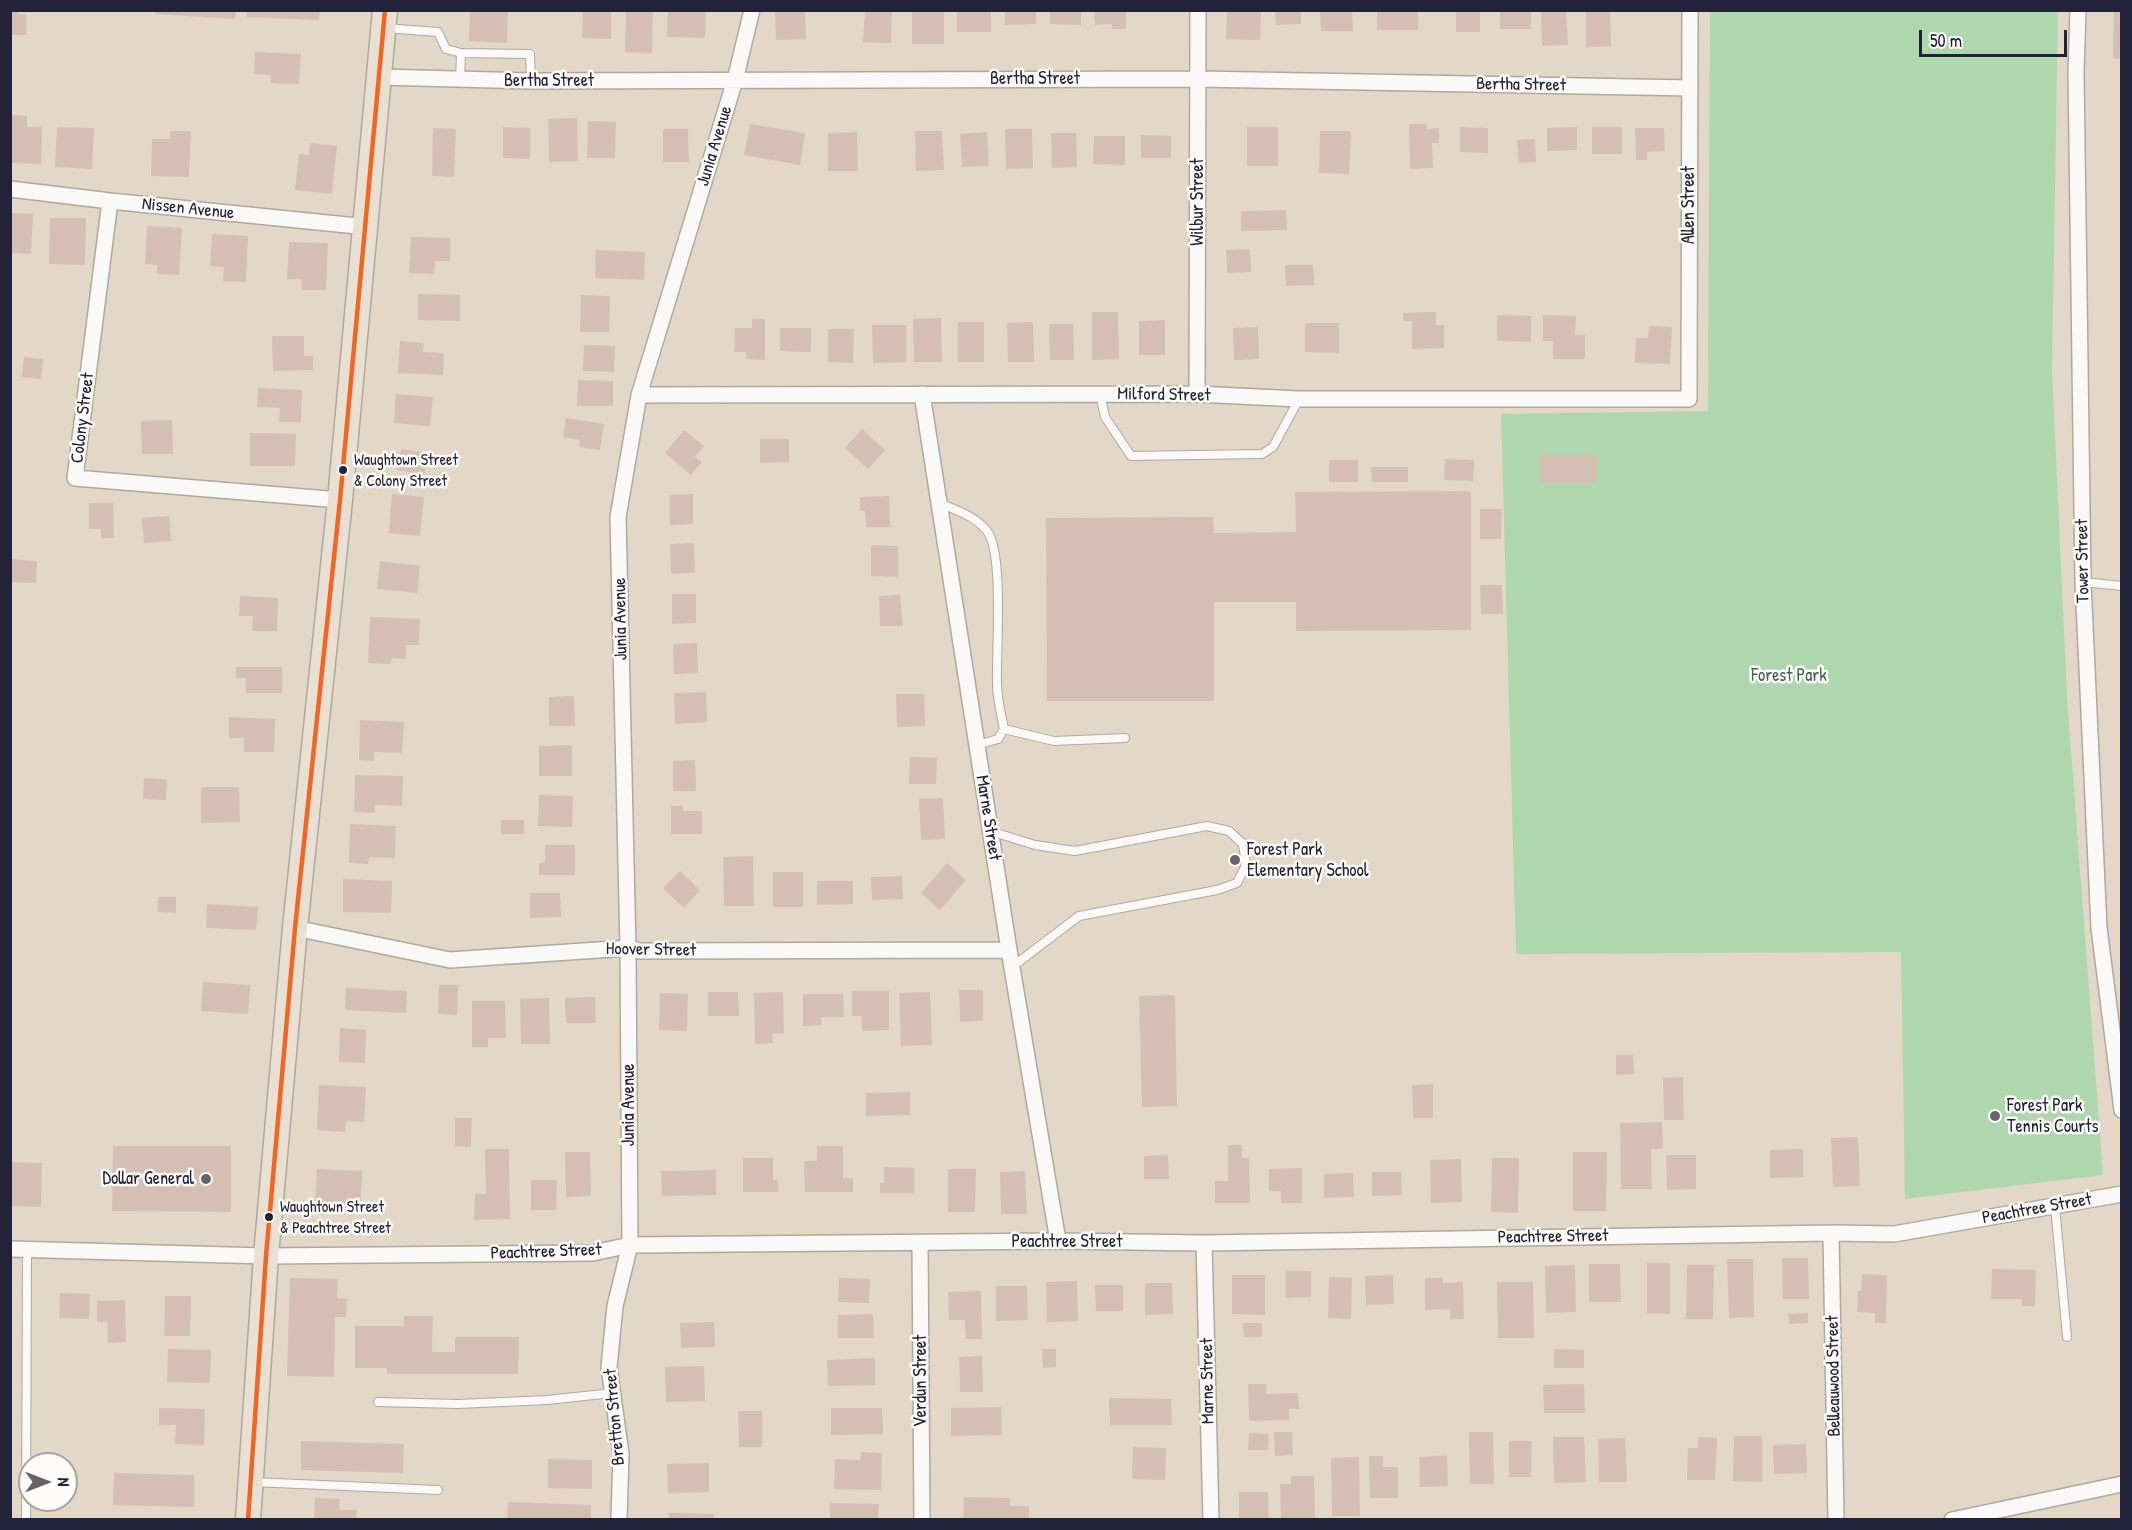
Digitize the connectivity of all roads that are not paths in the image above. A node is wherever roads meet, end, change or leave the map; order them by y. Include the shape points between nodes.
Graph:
1 (752, 10) edge
2 (1198, 10) edge
3 (1690, 10) edge
4 (2078, 10) edge
5 (384, 19) edge
6 (461, 53) junction
7 (380, 77) junction
8 (1198, 79) junction
9 (735, 80) junction
10 (460, 81) junction
11 (531, 81) junction
12 (1690, 88) junction
13 (10, 189) edge
14 (110, 201) junction
15 (366, 227) junction
16 (922, 394) junction
17 (1100, 394) junction
18 (1197, 394) junction
19 (639, 395) junction
20 (1299, 399) junction
21 (1689, 399) joint
22 (340, 500) junction
23 (938, 503) junction
24 (2083, 582) junction
25 (2121, 586) edge
26 (1004, 729) junction
27 (1125, 738) dead end
28 (977, 745) junction
29 (990, 831) junction
30 (296, 928) junction
31 (628, 948) junction
32 (1010, 951) junction
33 (1012, 967) junction
34 (2121, 1110) edge
35 (2121, 1194) edge
36 (2055, 1206) junction
37 (1831, 1233) junction
38 (1058, 1241) junction
39 (920, 1243) junction
40 (1204, 1243) junction
41 (630, 1245) junction
42 (10, 1249) edge
43 (27, 1250) junction
44 (266, 1256) junction
45 (2067, 1337) dead end
46 (613, 1393) junction
47 (378, 1402) dead end
48 (251, 1482) junction
49 (2121, 1484) edge
50 (438, 1490) dead end
51 (26, 1520) edge
52 (248, 1520) edge
53 (619, 1520) edge
54 (922, 1520) edge
55 (1211, 1520) edge
56 (1836, 1520) edge
57 (1952, 1520) edge

1 - 9 street, Junia Avenue
2 - 8 street, Wilbur Street
3 - 12 street, Allen Street
4 - 24 street, Tower Street
5 - 6 lane via 438,32 446,49
5 - 7 main road
6 - 10 lane
6 - 11 lane via 530,54
7 - 10 street, Bertha Street
7 - 15 main road
8 - 9 street, Bertha Street
8 - 12 street, Bertha Street
8 - 18 street, Wilbur Street
9 - 11 street, Bertha Street
9 - 19 street, Junia Avenue
10 - 11 street, Bertha Street
12 - 21 street, Allen Street
13 - 14 street, Nissen Avenue
14 - 15 street, Nissen Avenue
14 - 22 street, Colony Street via 75,478
15 - 22 main road
16 - 17 street, Milford Street
16 - 19 street, Milford Street
16 - 23 street, Marne Street
17 - 18 street, Milford Street
17 - 20 lane via 1104,417 1131,456 1262,454 1273,447
18 - 20 street, Milford Street
19 - 31 street, Junia Avenue via 618,517
20 - 21 street, Milford Street
22 - 30 main road
23 - 26 lane via 964,513 987,532 993,546 997,574 997,686
23 - 28 street, Marne Street
24 - 25 lane
24 - 34 street, Tower Street via 2099,928
26 - 27 lane via 1054,741
26 - 28 lane via 998,739
28 - 29 street, Marne Street
29 - 32 street, Marne Street
29 - 33 lane via 1035,845 1075,851 1207,826 1229,831 1243,844 1246,865 1237,883 1079,916
30 - 31 street, Hoover Street via 450,960
30 - 44 main road
31 - 32 street, Hoover Street
31 - 41 street, Junia Avenue
32 - 33 street, Marne Street
33 - 38 street, Marne Street
35 - 36 street, Peachtree Street
36 - 37 street, Peachtree Street via 1894,1234
36 - 45 lane
37 - 40 street, Peachtree Street
37 - 56 street, Belleauwood Street
38 - 39 street, Peachtree Street
38 - 40 street, Peachtree Street
39 - 41 street, Peachtree Street
39 - 54 street, Verdun Street
40 - 55 street, Marne Street
41 - 44 street, Peachtree Street via 593,1253
41 - 46 street, Bretton Street via 615,1306 609,1367
42 - 43 street, Peachtree Street
43 - 44 street, Peachtree Street
43 - 51 lane
44 - 48 main road
46 - 47 lane via 458,1404
46 - 53 street, Bretton Street via 621,1454
48 - 50 lane
48 - 52 main road
49 - 57 street

